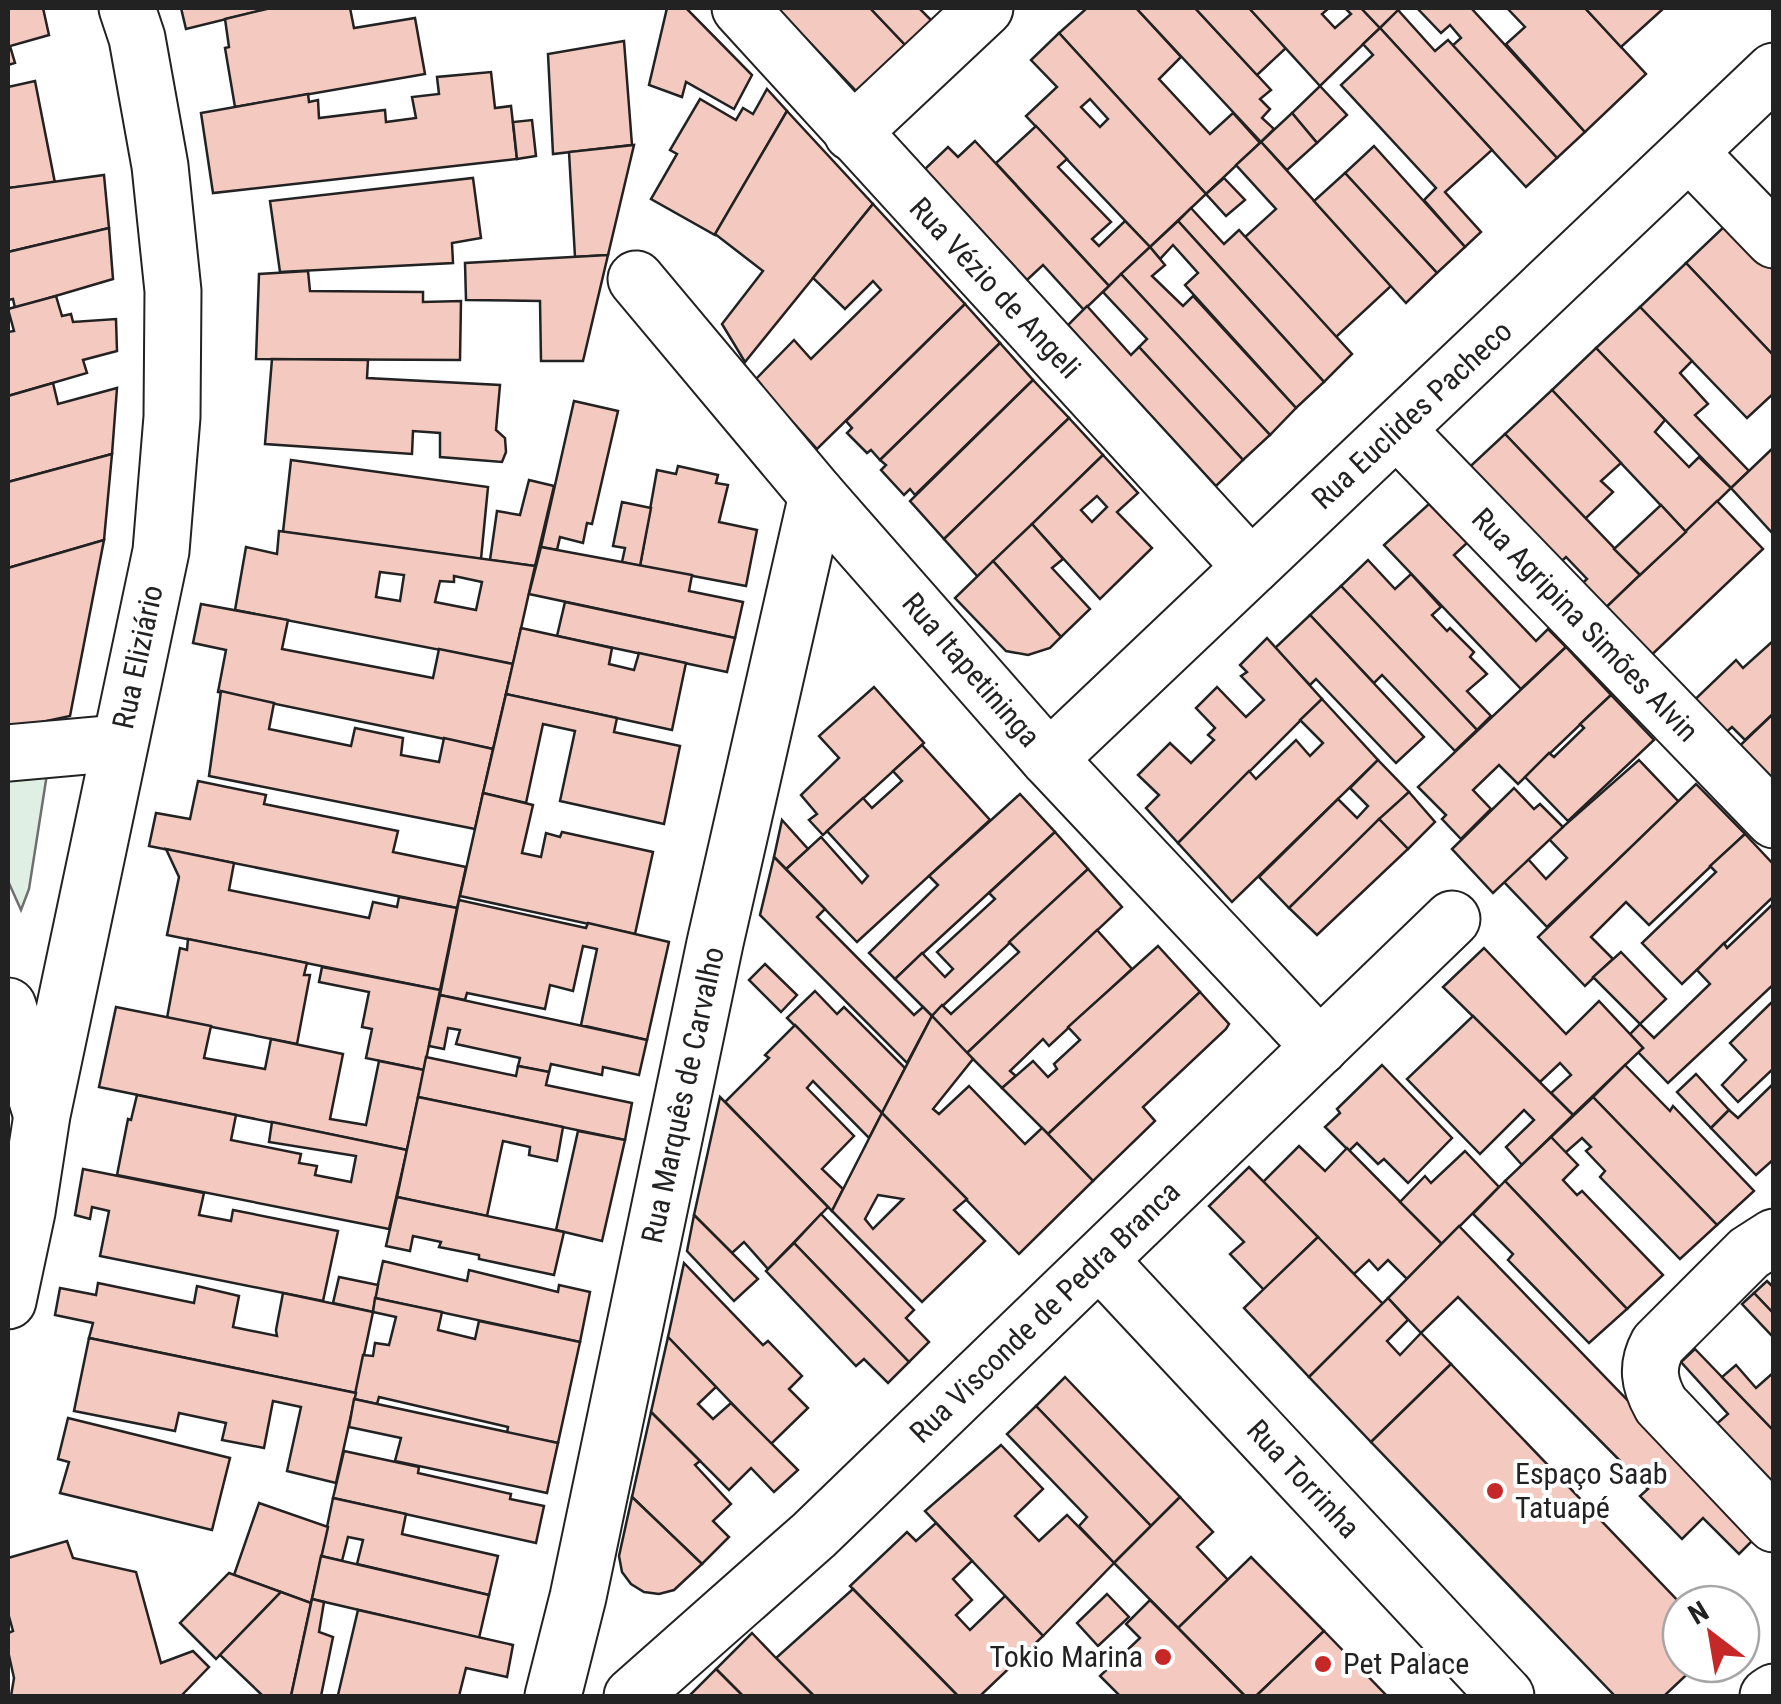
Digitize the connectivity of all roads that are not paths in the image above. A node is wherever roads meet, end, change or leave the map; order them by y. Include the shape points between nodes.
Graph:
1 (127, 8) edge
2 (740, 8) edge
3 (985, 8) edge
4 (1774, 70) edge
5 (852, 133) junction
6 (1689, 152) junction
7 (1774, 240) edge
8 (636, 279) dead end
9 (1397, 430) junction
10 (817, 495) junction
11 (1251, 567) junction
12 (119, 743) junction
13 (8, 753) edge
14 (1049, 759) junction
15 (1774, 820) edge
16 (1452, 919) dead end
17 (8, 1006) edge
18 (1320, 1048) junction
19 (42, 1115) junction
20 (1774, 1237) edge
21 (1100, 1261) junction
22 (8, 1302) edge
23 (1774, 1524) edge
24 (553, 1696) edge
25 (632, 1696) edge
26 (1506, 1696) edge

1 - 12 street, Rua Eliziário via 162,184 174,290 160,551
2 - 5 street, Rua Vézio de Angeli
3 - 5 street
4 - 6 street, Rua Euclides Pacheco
5 - 11 street, Rua Vézio de Angeli
6 - 7 street
6 - 9 street, Rua Euclides Pacheco
8 - 10 street, Rua Itapetininga
9 - 11 street, Rua Euclides Pacheco
9 - 15 street, Rua Agripina Simões Alvin
10 - 14 street, Rua Itapetininga
10 - 24 street, Rua Marquês de Carvalho
11 - 14 street, Rua Euclides Pacheco
12 - 13 street
12 - 19 street, Rua Eliziário
14 - 18 street, Rua Itapetininga
16 - 18 street, Rua Visconde de Pedra Branca
17 - 19 street
18 - 21 street, Rua Visconde de Pedra Branca
19 - 22 street, Rua Eliziário
20 - 23 street via 1749,1252 1649,1360 1661,1405
21 - 25 street, Rua Visconde de Pedra Branca via 814,1535
21 - 26 street, Rua Torrinha

